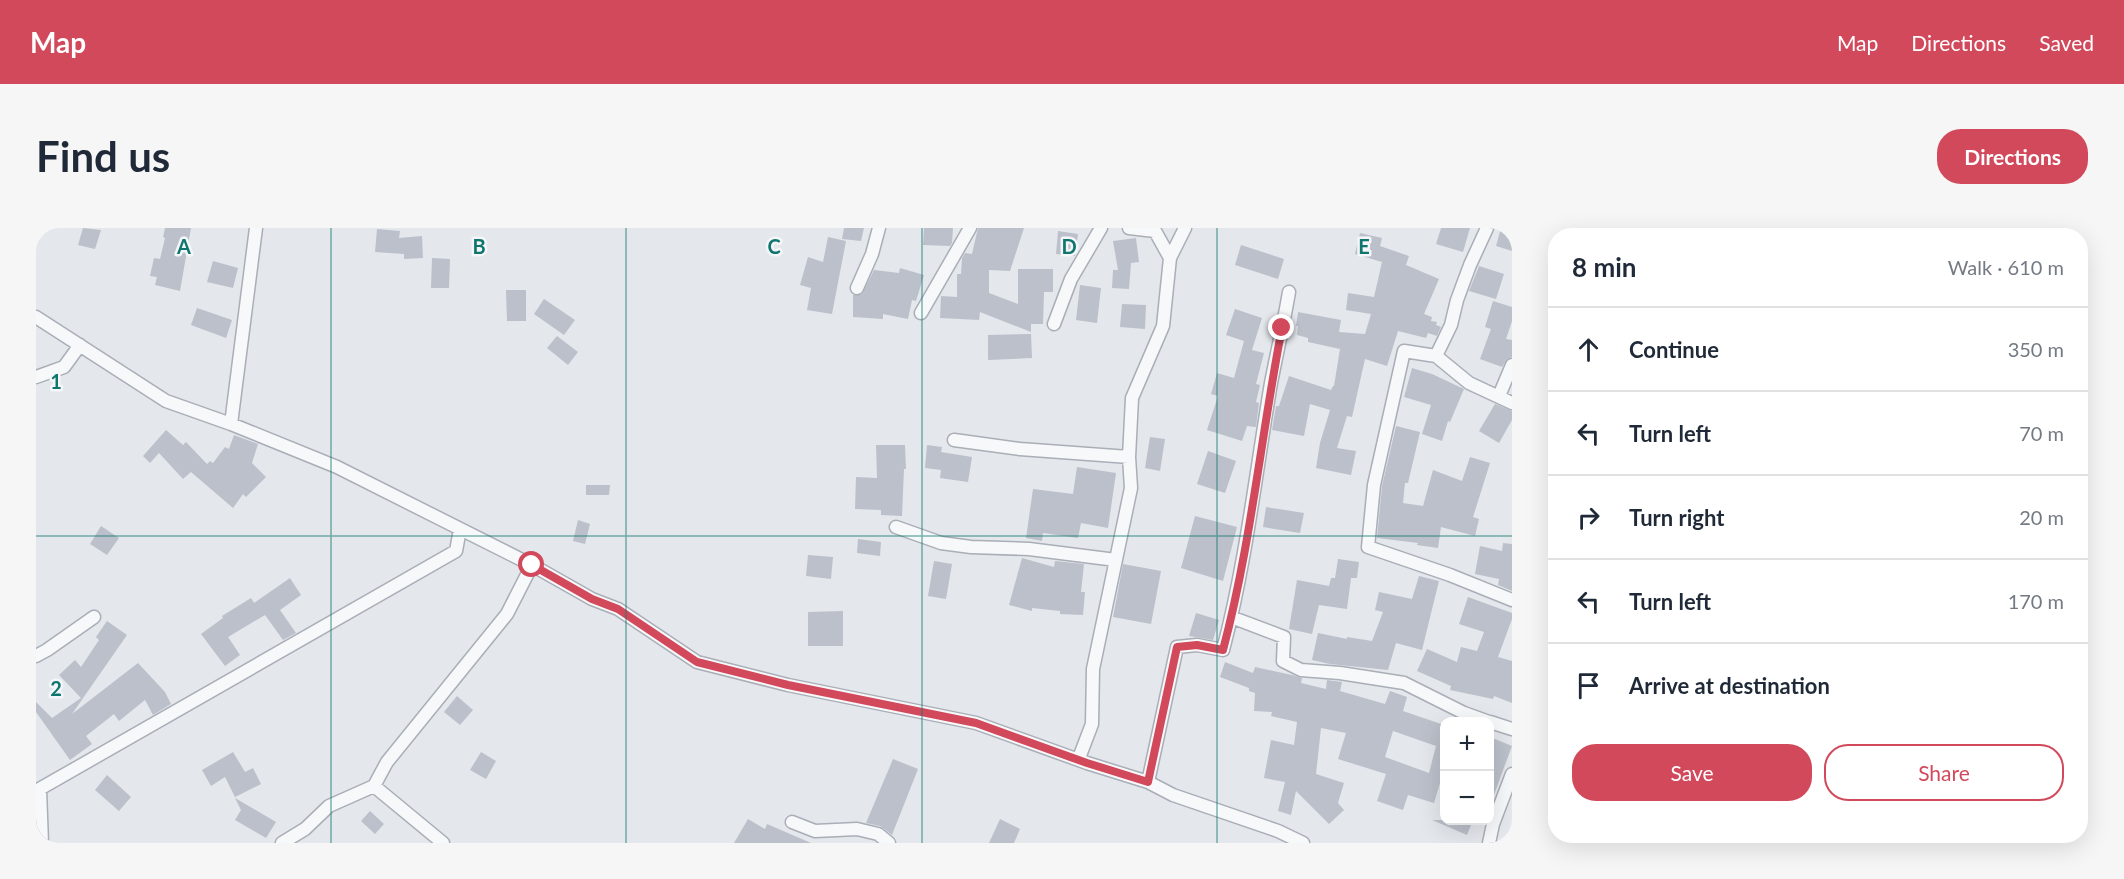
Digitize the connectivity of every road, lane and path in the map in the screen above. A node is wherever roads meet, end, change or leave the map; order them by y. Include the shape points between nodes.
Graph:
1 (256, 228) edge
2 (879, 228) edge
3 (970, 228) edge
4 (1101, 228) edge
5 (1130, 228) edge
6 (1185, 228) edge
7 (1487, 228) edge
8 (1170, 258) junction
9 (857, 288) dead end
10 (1289, 292) dead end
11 (921, 313) dead end
12 (36, 317) edge
13 (1054, 324) dead end
14 (80, 345) junction
15 (1436, 356) junction
16 (1512, 365) edge
17 (36, 377) edge
18 (1499, 396) junction
19 (1512, 403) edge
20 (231, 424) junction
21 (954, 440) dead end
22 (1129, 457) junction
23 (896, 527) dead end
24 (460, 529) junction
25 (1116, 560) junction
26 (532, 565) junction
27 (1512, 600) edge
28 (94, 617) dead end
29 (1231, 617) junction
30 (36, 656) edge
31 (1475, 717) edge
32 (1494, 724) edge
33 (1512, 729) edge
34 (1079, 759) junction
35 (1512, 774) edge
36 (1148, 782) junction
37 (374, 786) junction
38 (38, 790) edge
39 (792, 822) dead end
40 (42, 843) edge
41 (282, 843) edge
42 (443, 843) edge
43 (889, 843) edge
44 (1303, 843) edge
45 (1489, 843) edge

1 - 20 street
2 - 9 street
3 - 11 street
4 - 13 street via 1071,279
5 - 8 street via 1155,231
6 - 8 street
7 - 15 street
8 - 22 street via 1164,326 1132,398
10 - 29 street
12 - 14 street
14 - 17 street via 63,367
14 - 20 street via 166,401
15 - 18 street via 1469,383
15 - 27 street via 1404,351 1374,485 1368,547
16 - 18 street
18 - 19 street
20 - 24 street via 337,467
21 - 22 street
22 - 25 street via 1131,488
23 - 25 street via 941,543
24 - 26 street
24 - 38 street via 456,550
25 - 34 street via 1093,669 1092,724
26 - 34 street via 618,609 697,662 788,685 976,723
26 - 37 street via 507,614 387,762
28 - 30 street
29 - 31 street via 1284,637 1283,661 1301,670 1404,683
29 - 36 street via 1223,650 1197,645 1177,647
32 - 33 street
34 - 36 street
35 - 45 street
36 - 44 street
37 - 41 street via 329,806 305,829
37 - 42 street
38 - 40 street
39 - 43 street via 815,831 858,829 878,834

